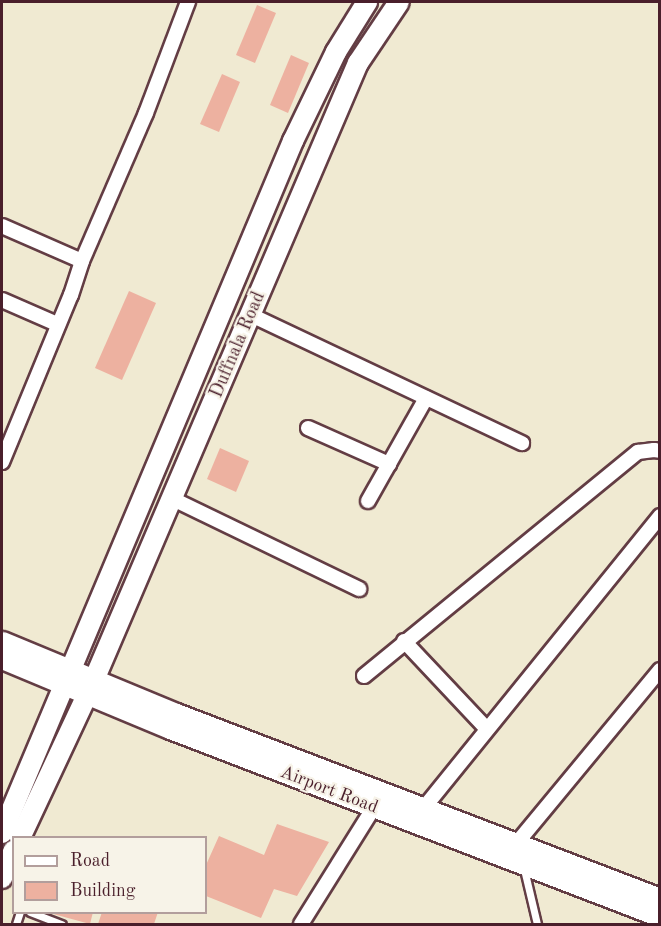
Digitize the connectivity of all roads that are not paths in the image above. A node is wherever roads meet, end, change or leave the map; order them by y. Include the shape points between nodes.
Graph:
1 (188, 2) edge
2 (367, 2) edge
3 (399, 2) edge
4 (2, 226) edge
5 (82, 261) junction
6 (2, 300) edge
7 (251, 315) junction
8 (57, 324) junction
9 (426, 398) junction
10 (308, 428) dead end
11 (522, 444) dead end
12 (660, 451) edge
13 (2, 462) edge
14 (388, 464) junction
15 (173, 499) junction
16 (368, 501) dead end
17 (660, 516) edge
18 (359, 589) dead end
19 (404, 641) junction
20 (2, 642) edge
21 (2, 658) edge
22 (660, 670) edge
23 (364, 676) dead end
24 (68, 678) junction
25 (91, 687) junction
26 (486, 728) junction
27 (374, 807) junction
28 (423, 809) junction
29 (2, 833) edge
30 (20, 836) edge
31 (519, 854) junction
32 (12, 855) edge
33 (2, 878) edge
34 (660, 899) edge
35 (35, 914) edge
36 (660, 916) edge
37 (62, 924) edge
38 (301, 924) edge
39 (537, 924) edge

1 - 5 street via 146,113
2 - 24 main road via 336,52 293,141
3 - 7 main road, Duffnala Road via 358,63
4 - 5 street
5 - 8 street
6 - 8 street
7 - 9 street
7 - 15 main road, Duffnala Road
8 - 13 street
9 - 11 street
9 - 14 street
10 - 14 street
12 - 19 street via 638,452
14 - 16 street
15 - 18 street
15 - 25 main road, Duffnala Road
17 - 26 street
19 - 23 street
19 - 26 street
20 - 24 main road, Airport Road
21 - 24 main road, Airport Road
22 - 31 street
24 - 25 main road, Airport Road
24 - 29 main road
25 - 27 main road, Airport Road
25 - 28 main road, Airport Road
25 - 30 main road, Duffnala Road
26 - 28 street
27 - 31 main road, Airport Road
27 - 38 street
28 - 31 main road, Airport Road
31 - 34 main road, Airport Road
31 - 36 main road, Airport Road
31 - 39 lane
32 - 33 main road
35 - 37 lane

